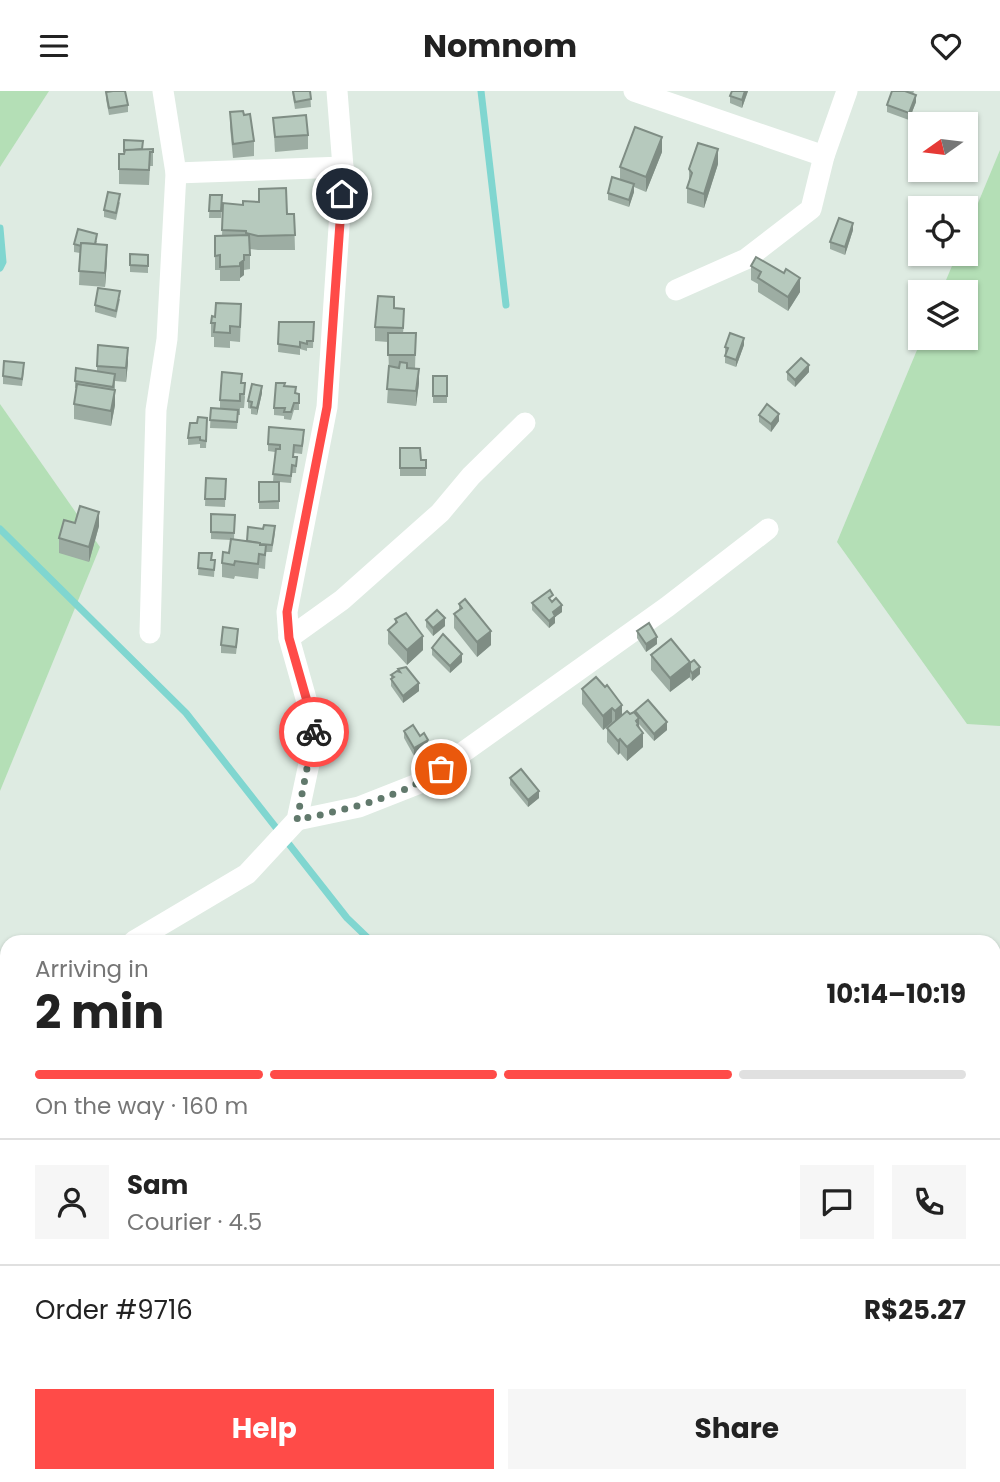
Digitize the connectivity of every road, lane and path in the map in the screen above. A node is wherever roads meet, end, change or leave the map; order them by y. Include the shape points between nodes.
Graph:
1 (163, 91) edge
2 (337, 91) edge
3 (634, 91) edge
4 (848, 91) edge
5 (824, 156) junction
6 (343, 167) junction
7 (176, 173) junction
8 (676, 290) dead end
9 (525, 423) dead end
10 (768, 529) dead end
11 (150, 633) dead end
12 (289, 638) junction
13 (297, 820) junction
14 (144, 935) edge

1 - 7 street
2 - 6 street
3 - 5 street
4 - 5 street
5 - 8 street via 811,209 746,259
6 - 7 street
6 - 12 street via 327,407 287,612
7 - 11 street via 167,339 156,410
9 - 12 street via 440,513 342,600
10 - 13 street via 420,783 359,807
12 - 13 street via 314,727
13 - 14 street via 247,874

